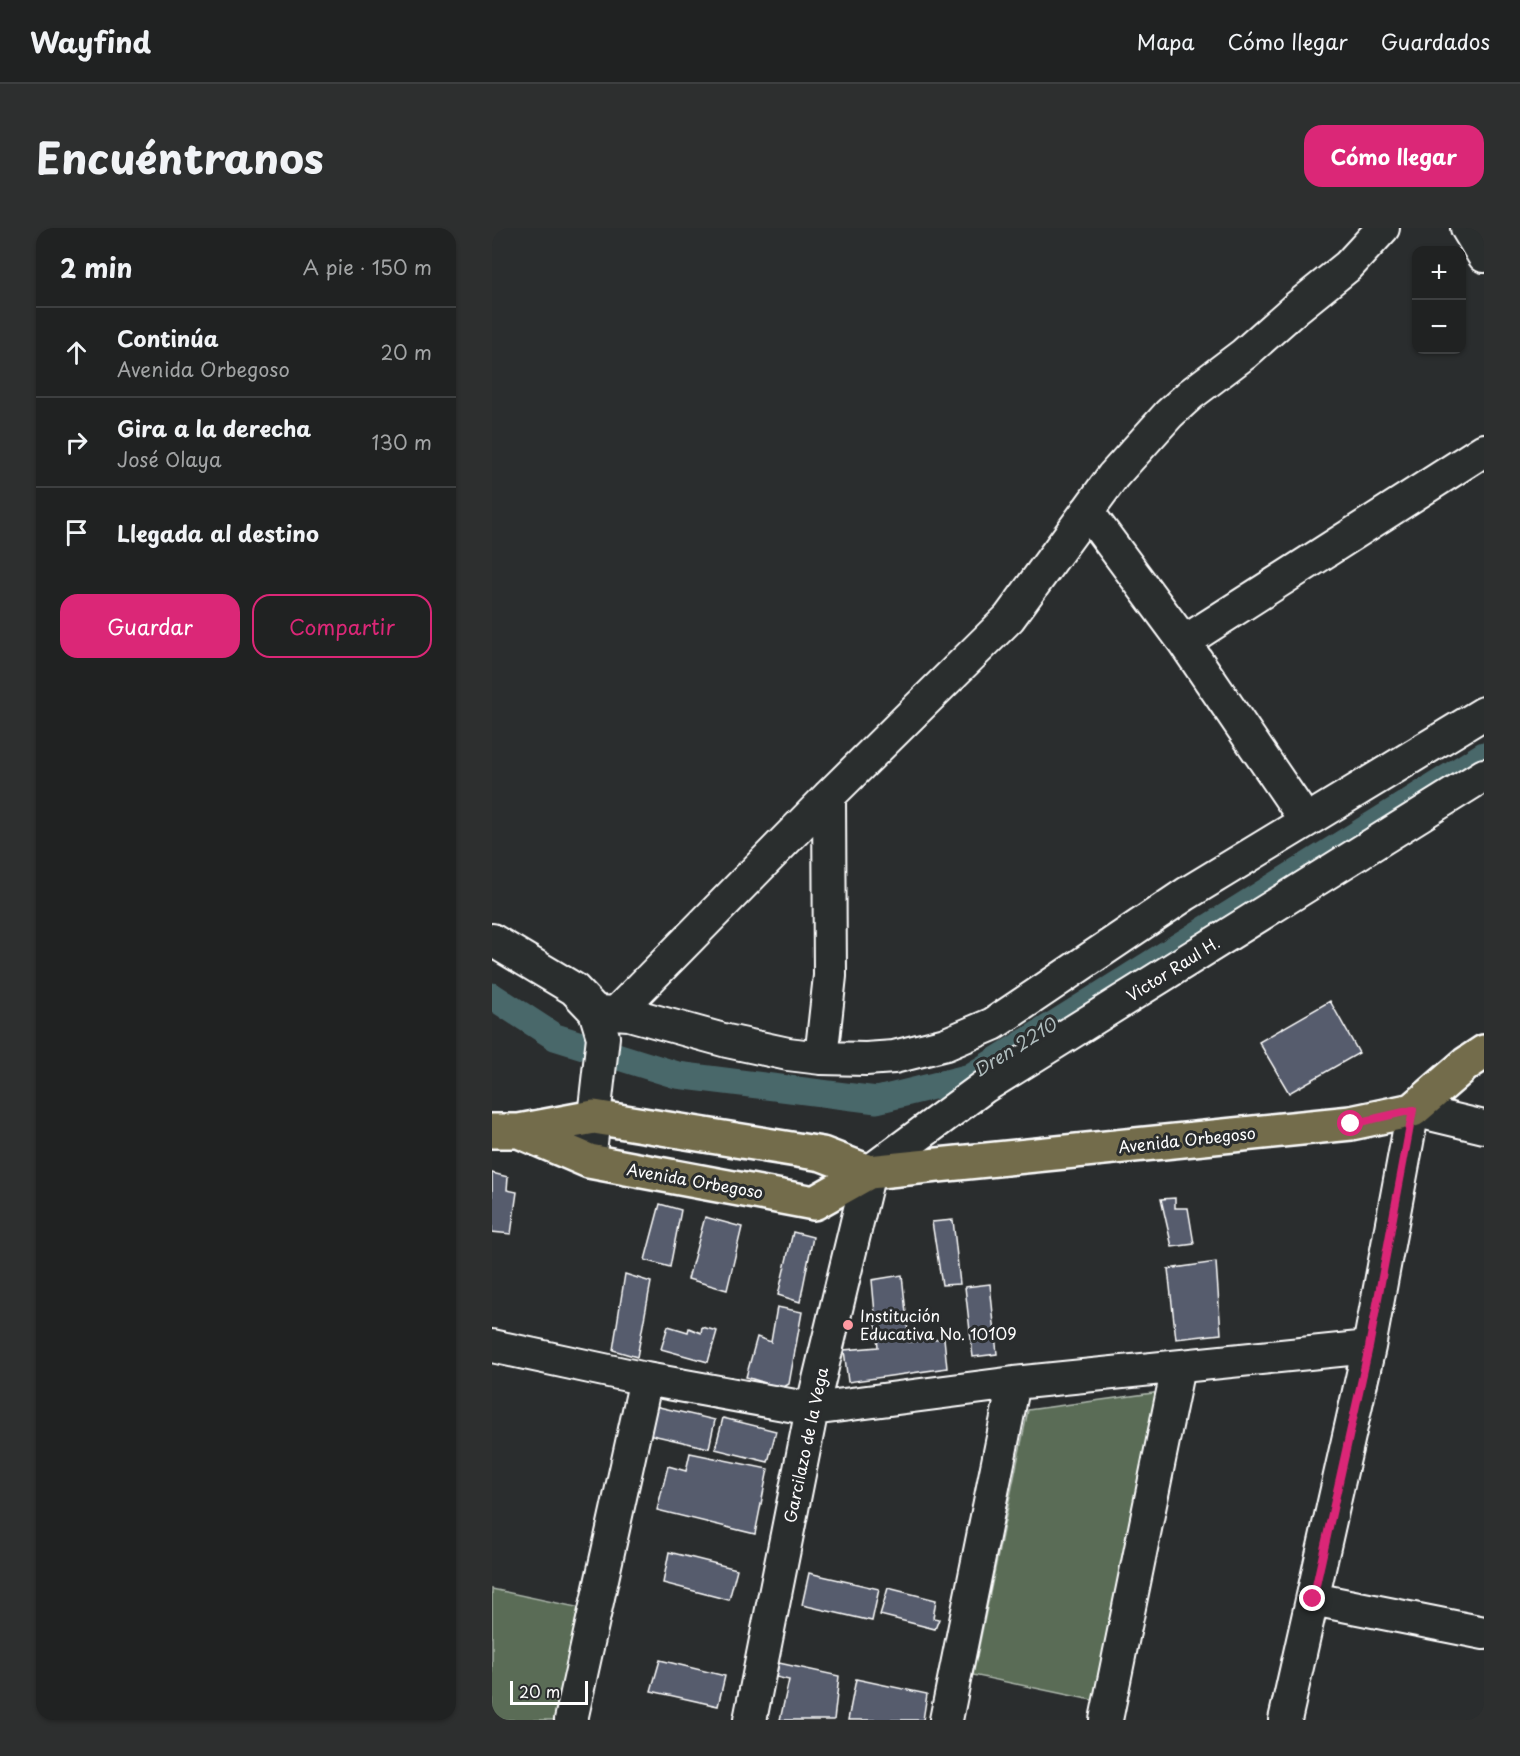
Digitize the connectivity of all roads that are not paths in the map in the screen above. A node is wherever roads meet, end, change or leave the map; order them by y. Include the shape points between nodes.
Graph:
1 (1383, 228) edge
2 (1467, 228) edge
3 (1484, 256) edge
4 (1484, 450) edge
5 (1087, 512) junction
6 (1184, 642) junction
7 (1484, 713) edge
8 (1484, 775) edge
9 (829, 796) junction
10 (1306, 821) junction
11 (492, 940) edge
12 (605, 1020) junction
13 (1484, 1052) edge
14 (821, 1058) junction
15 (1413, 1110) junction
16 (594, 1117) junction
17 (1484, 1127) edge
18 (505, 1131) edge
19 (589, 1161) junction
20 (869, 1172) junction
21 (492, 1346) edge
22 (1369, 1347) junction
23 (1178, 1367) junction
24 (646, 1379) junction
25 (1014, 1383) junction
26 (812, 1409) junction
27 (1313, 1599) junction
28 (1484, 1633) edge
29 (571, 1720) edge
30 (750, 1720) edge
31 (946, 1720) edge
32 (1106, 1720) edge
33 (1286, 1720) edge

1 - 5 street via 1347,266 1169,414 1113,476
2 - 3 street
4 - 6 street
5 - 6 street
5 - 9 street via 1009,618
6 - 10 street
7 - 10 street
8 - 20 street, Victor Raul H. via 984,1088
9 - 12 street
9 - 14 street via 830,976
10 - 14 street via 1186,894 993,1024 946,1044 903,1055
11 - 12 street via 574,989
12 - 14 street via 629,1014 727,1041
12 - 16 street
13 - 15 main road, Avenida Orbegoso
15 - 17 street
15 - 20 main road, Avenida Orbegoso via 1351,1124
15 - 22 street
16 - 18 main road, Avenida Orbegoso
16 - 19 street
16 - 20 main road, Avenida Orbegoso via 822,1154
18 - 19 main road, Avenida Orbegoso
19 - 20 main road, Avenida Orbegoso via 814,1203
20 - 26 street, Garcilazo de la Vega
21 - 24 street
22 - 23 street
22 - 27 street
23 - 25 street
23 - 32 street
24 - 26 street
24 - 29 street
25 - 26 street
25 - 31 street
26 - 30 street, Garcilazo de la Vega
27 - 28 street
27 - 33 street

